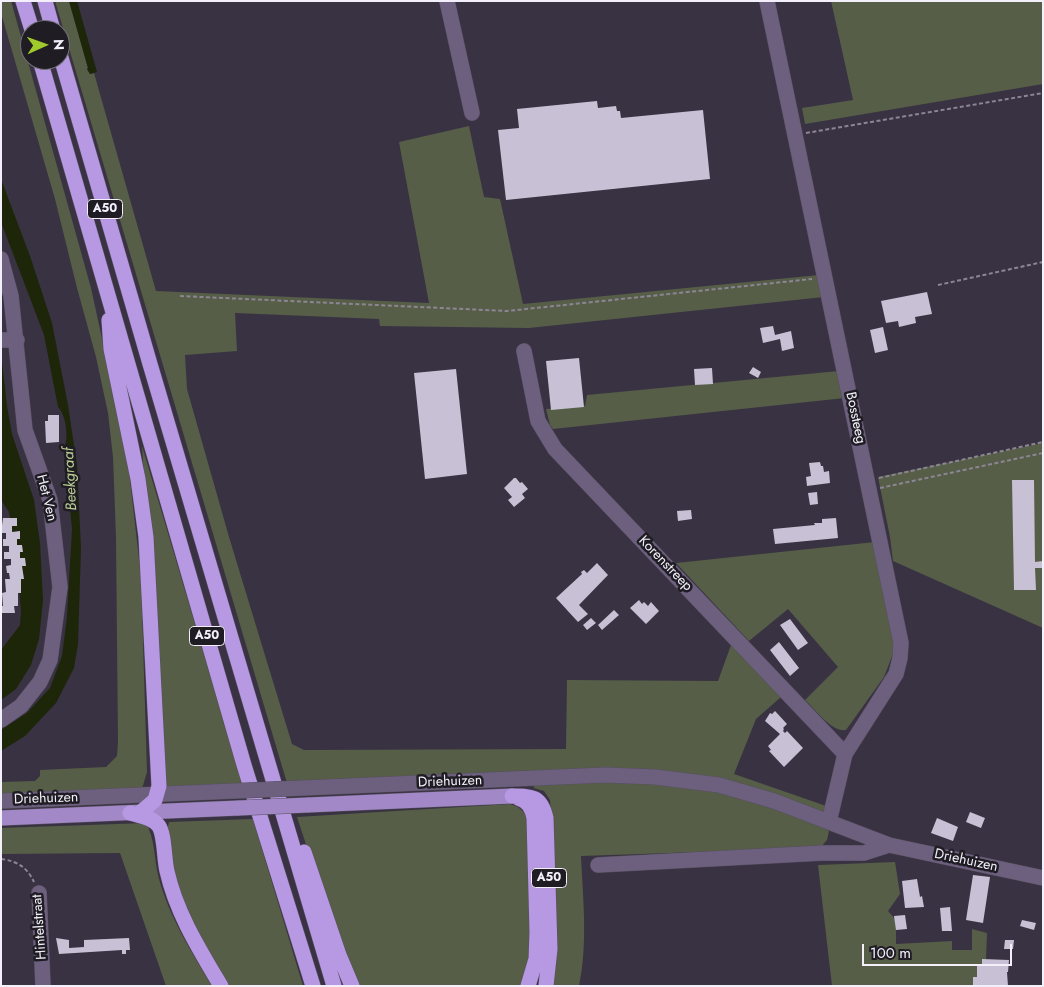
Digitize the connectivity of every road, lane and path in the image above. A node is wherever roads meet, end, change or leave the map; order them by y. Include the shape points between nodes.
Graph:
1 (23, 1) edge
2 (45, 1) edge
3 (446, 1) edge
4 (767, 1) edge
5 (29, 20) edge
6 (50, 20) edge
7 (43, 70) edge
8 (65, 70) edge
9 (1043, 93) edge
10 (472, 113) dead end
11 (796, 135) junction
12 (1, 260) edge
13 (1043, 262) edge
14 (825, 278) junction
15 (105, 285) junction
16 (938, 285) dead end
17 (180, 296) dead end
18 (8, 340) edge
19 (524, 351) dead end
20 (1043, 442) edge
21 (1043, 453) edge
22 (869, 485) junction
23 (1, 720) edge
24 (845, 754) junction
25 (271, 772) junction
26 (158, 794) junction
27 (512, 796) junction
28 (1, 801) edge
29 (136, 812) junction
30 (1, 818) edge
31 (829, 822) junction
32 (889, 845) junction
33 (1, 859) edge
34 (598, 865) dead end
35 (1043, 878) edge
36 (39, 893) joint
37 (44, 986) edge
38 (221, 986) edge
39 (313, 986) edge
40 (334, 986) edge
41 (352, 986) edge
42 (528, 986) edge
43 (546, 986) edge

1 - 5 highway
2 - 6 highway
3 - 10 street
4 - 11 street, Bossteeg
7 - 15 highway, A50
8 - 25 highway, A50
9 - 11 path
11 - 14 street, Bossteeg
12 - 18 street, Het Ven via 12,296
13 - 16 path
14 - 17 path via 507,311
14 - 22 street, Bossteeg
15 - 26 highway, A50 via 111,349 138,479 146,537
15 - 39 highway, A50 via 244,766
18 - 23 street, Het Ven via 18,369 25,430 50,500 60,587 50,660 40,682 21,706
19 - 24 street, Korenstreep via 538,421 556,449
20 - 22 path
21 - 22 path
22 - 24 street, Bossteeg via 899,631 900,658 896,674
24 - 31 street, Bossteeg
25 - 40 highway, A50
25 - 41 highway, A50 via 298,835
26 - 28 street, Driehuizen
26 - 29 highway via 155,800
26 - 31 street, Driehuizen, bridge via 605,775 655,777 728,788
27 - 29 main road, Driehuizen, bridge
27 - 42 highway, A50 via 528,803 534,818 537,932 536,959
27 - 43 highway, A50 via 536,798 546,818 550,949
29 - 30 main road, Driehuizen
29 - 38 highway via 151,819 160,829 167,871 180,911
31 - 32 street, Driehuizen
32 - 34 street, Driehuizen via 864,853
32 - 35 street, Driehuizen
33 - 36 path, Hintelstraat via 19,863 30,873
36 - 37 street, Hintelstraat

